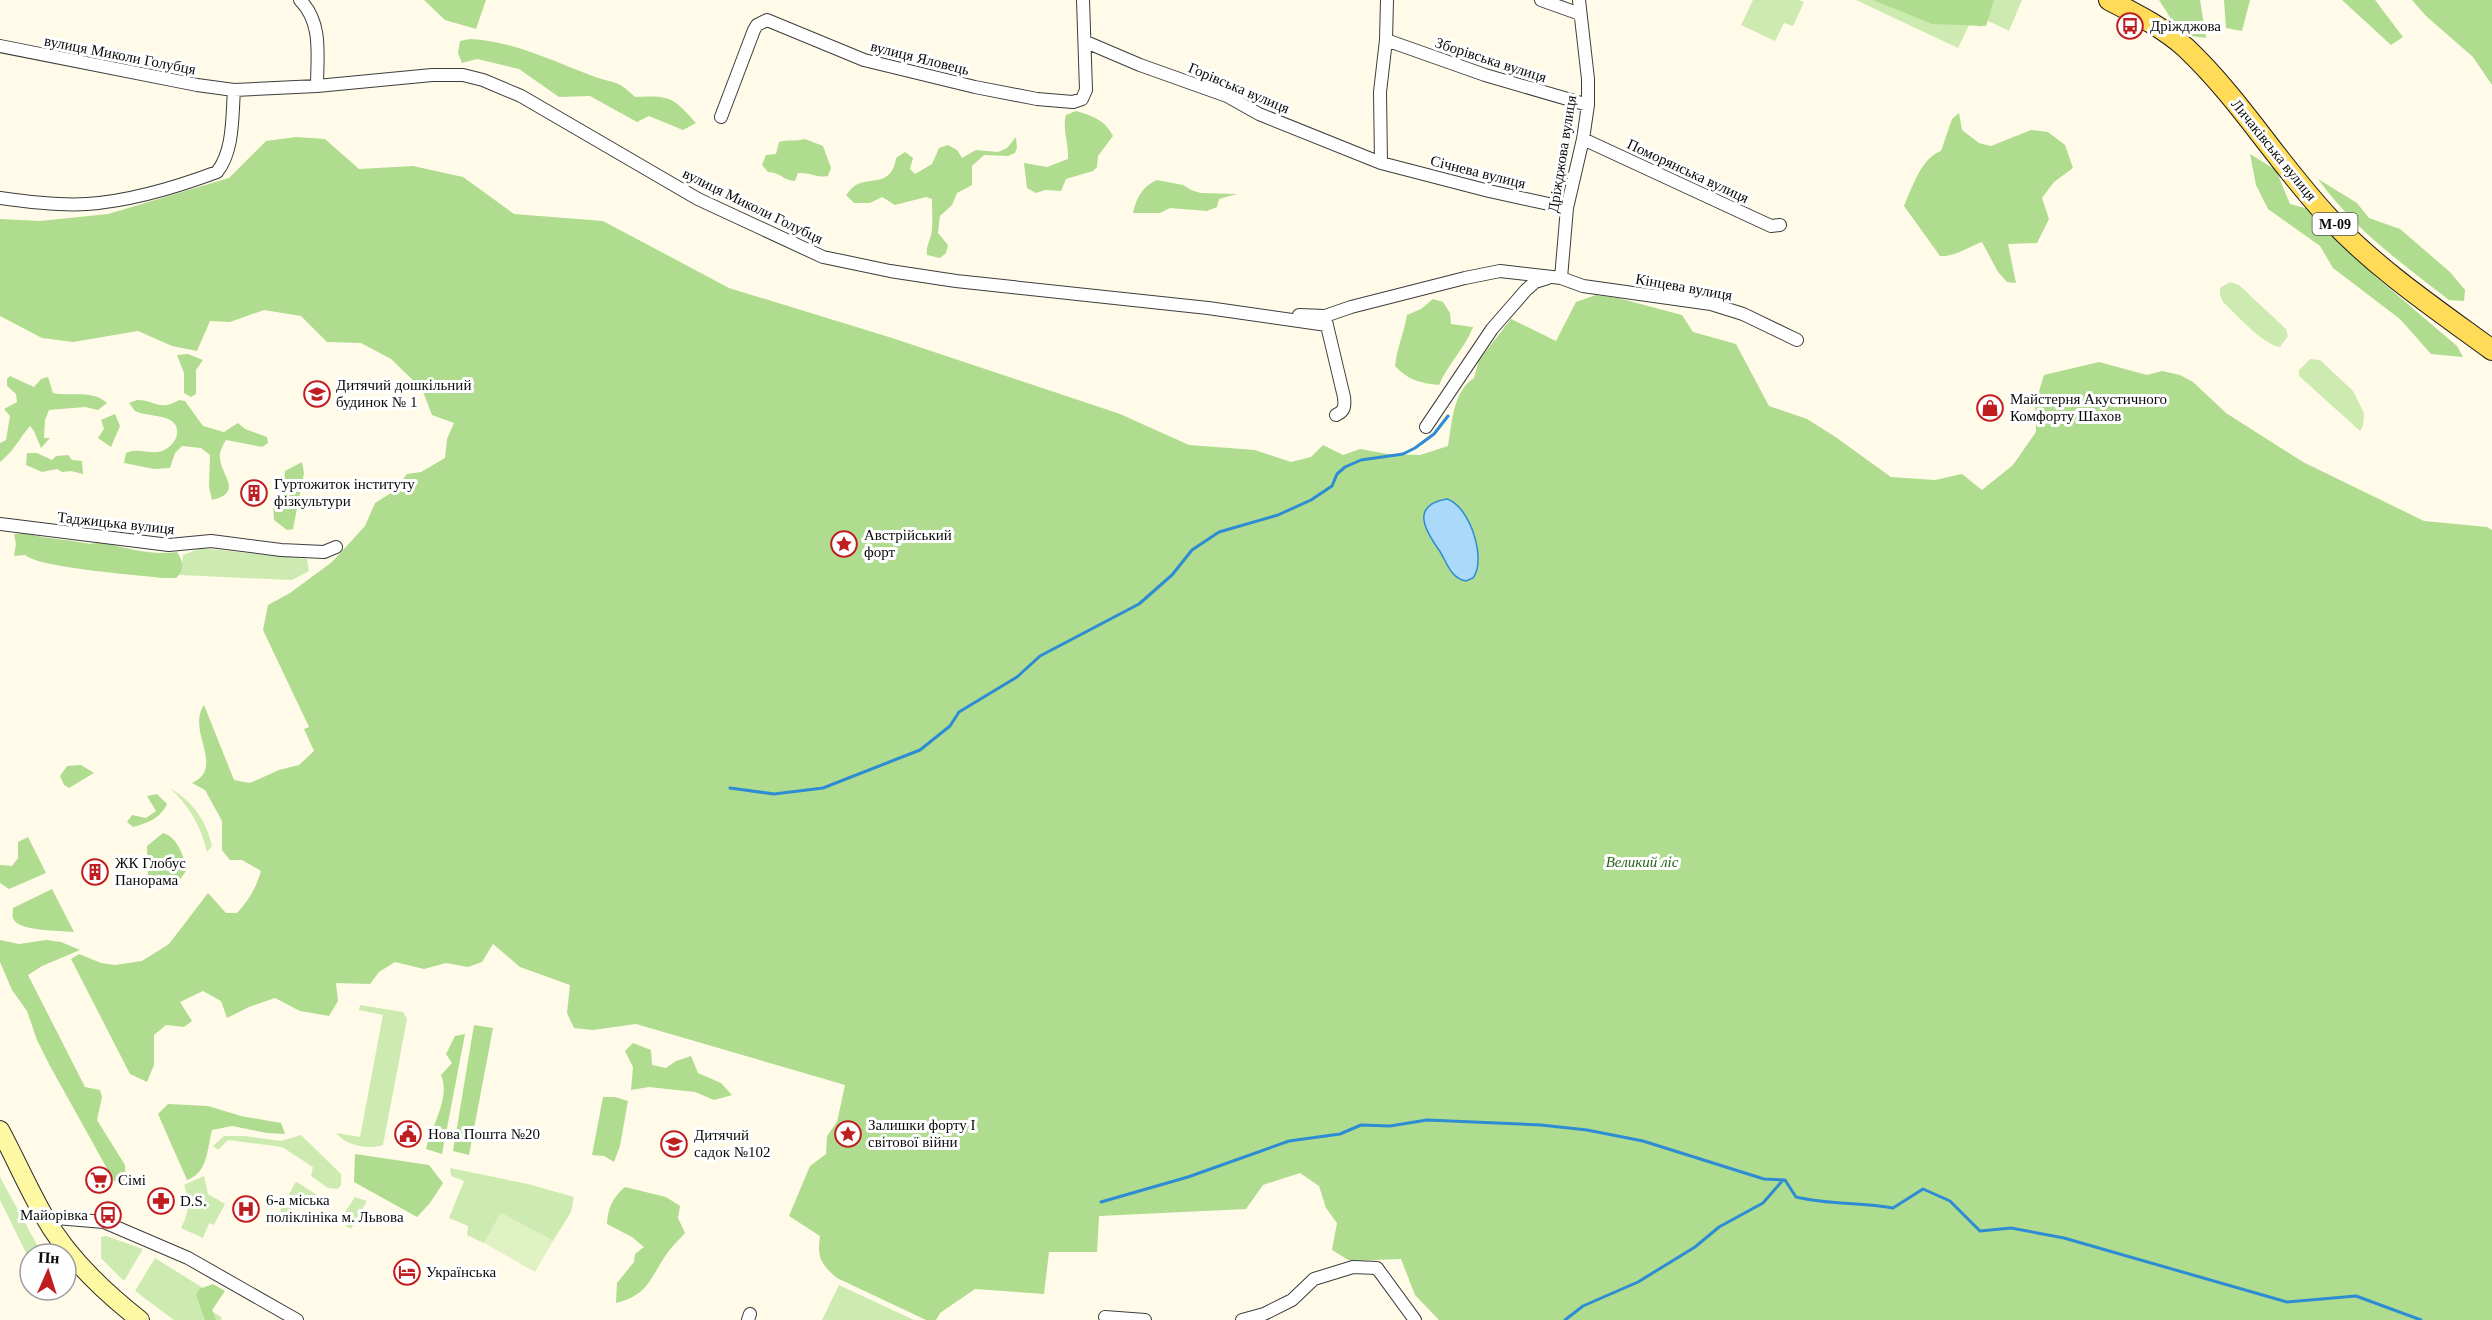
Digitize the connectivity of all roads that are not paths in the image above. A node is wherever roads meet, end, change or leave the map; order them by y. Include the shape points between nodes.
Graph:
1 (300, 0) edge
2 (1083, 0) edge
3 (1387, 0) edge
4 (1541, 0) edge
5 (1579, 0) edge
6 (2109, 0) edge
7 (1580, 14) junction
8 (1386, 40) junction
9 (1086, 42) junction
10 (0, 46) edge
11 (317, 86) junction
12 (234, 90) junction
13 (1588, 105) junction
14 (721, 117) dead end
15 (1583, 139) junction
16 (1381, 163) junction
17 (0, 198) edge
18 (1568, 208) junction
19 (1780, 225) dead end
20 (1561, 278) junction
21 (1326, 320) junction
22 (1797, 340) dead end
23 (2492, 350) edge
24 (1336, 415) dead end
25 (1426, 427) dead end
26 (0, 525) edge
27 (336, 547) dead end
28 (0, 1130) edge
29 (45, 1217) junction
30 (1105, 1317) dead end
31 (140, 1320) edge
32 (297, 1320) edge
33 (1145, 1320) edge
34 (1242, 1320) edge
35 (1415, 1320) edge

1 - 11 street via 316,29
2 - 9 street, вулиця Яловець
3 - 8 street
4 - 7 street
5 - 7 street, Дріжджова вулиця
6 - 23 main road, Личаківська вулиця / М-09 via 2185,47 2226,91 2328,217 2359,248
7 - 13 street, Дріжджова вулиця
8 - 13 street, Зборівська вулиця
8 - 16 street via 1380,92
9 - 14 street, вулиця Яловець via 1086,90 1082,99 1062,102 975,87 864,60 767,20 754,30
9 - 16 street, Горівська вулиця via 1227,96 1259,114
10 - 12 street, вулиця Миколи Голубця
11 - 12 street, вулиця Миколи Голубця
11 - 21 street, вулиця Миколи Голубця via 432,75 463,75 483,80 521,96 698,199 804,249 845,262 956,281
12 - 17 street via 228,146 217,172 148,193 88,204
13 - 15 street, Дріжджова вулиця
15 - 18 street, Дріжджова вулиця
15 - 19 street, Поморянська вулиця via 1771,226
16 - 18 street, Січнева вулиця
18 - 20 street, Дріжджова вулиця
20 - 21 street, Кінцева вулиця via 1486,273 1351,307
20 - 22 street, Кінцева вулиця via 1583,286 1711,304 1743,314
20 - 25 street, Кінцева вулиця via 1535,282 1526,290 1477,348
21 - 24 street via 1344,397 1345,408
26 - 27 street, Таджицька вулиця via 170,545 211,541 324,552
28 - 29 main road
29 - 31 main road via 77,1262
29 - 32 street via 97,1220 114,1226 188,1258
30 - 33 street
34 - 35 street via 1292,1300 1314,1279 1353,1267 1377,1268

